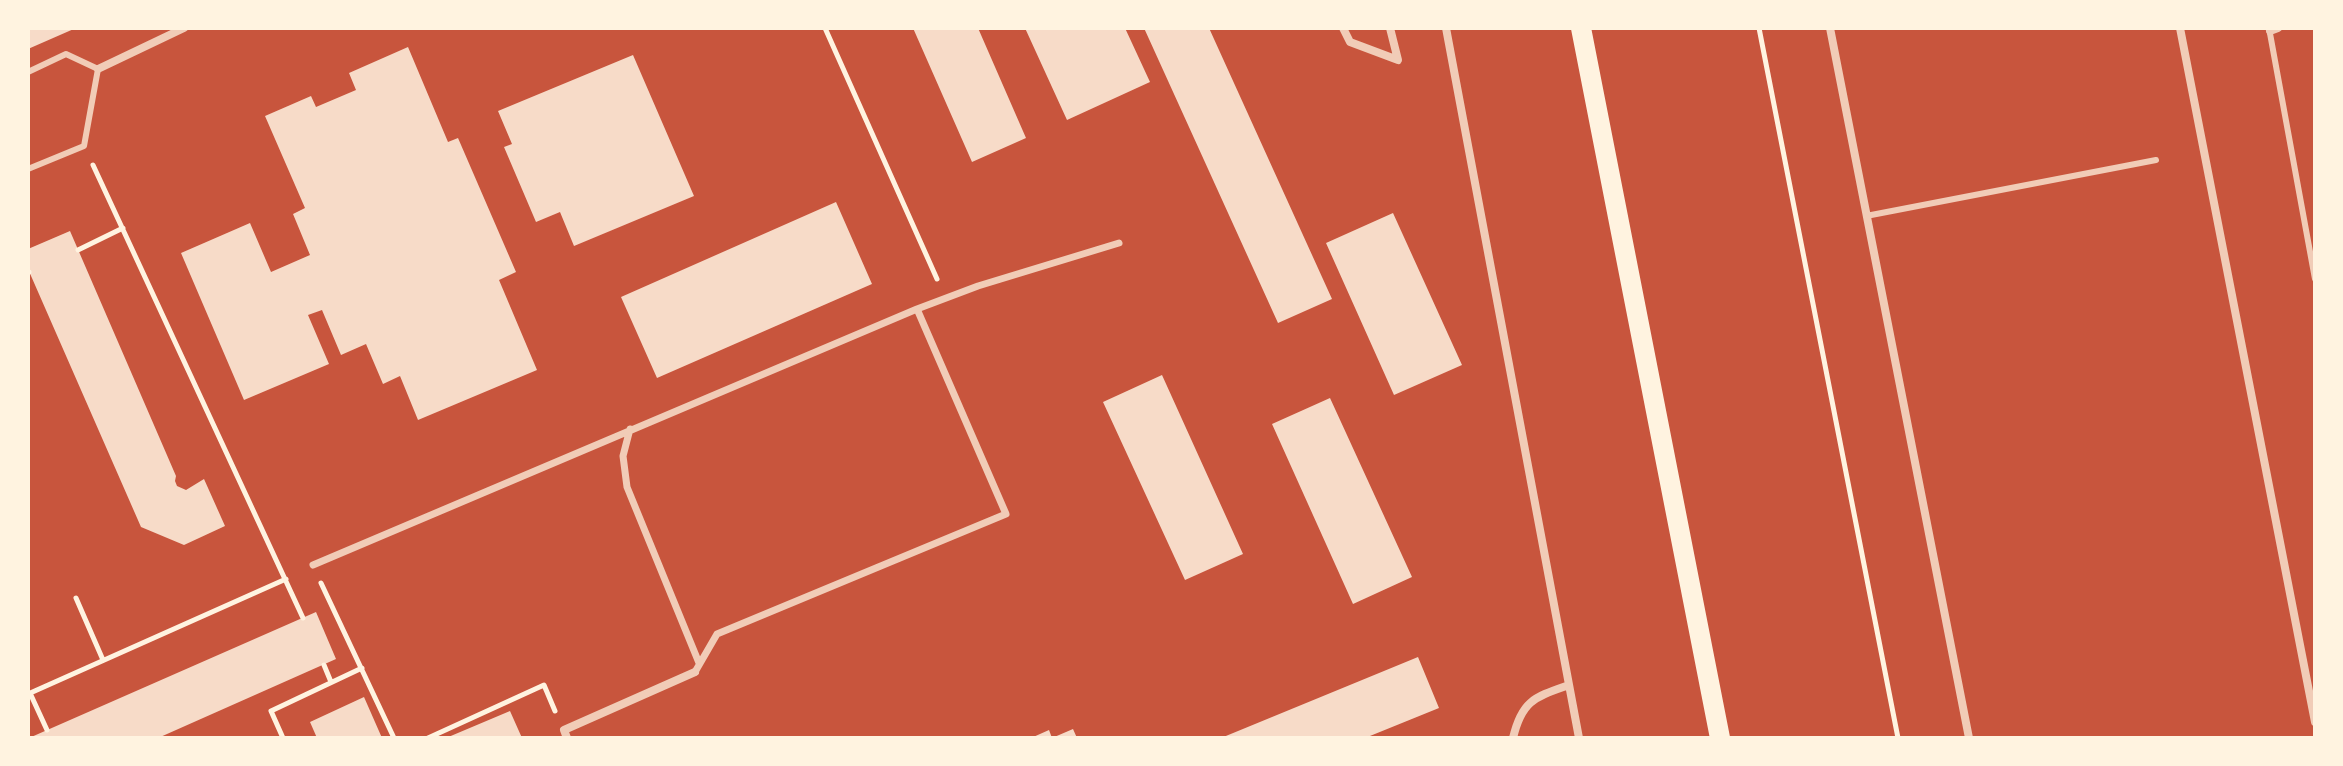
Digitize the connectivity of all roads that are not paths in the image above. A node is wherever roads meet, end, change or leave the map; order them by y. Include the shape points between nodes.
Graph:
1 (184, 28) edge
2 (1343, 28) edge
3 (1390, 28) edge
4 (1446, 28) edge
5 (1581, 28) edge
6 (1830, 28) edge
7 (2180, 28) edge
8 (2272, 29) edge
9 (98, 69) junction
10 (28, 72) edge
11 (2156, 160) dead end
12 (28, 169) edge
13 (1866, 216) junction
14 (1119, 243) dead end
15 (2315, 279) edge
16 (917, 309) junction
17 (630, 429) junction
18 (313, 565) road end
19 (697, 668) junction
20 (1569, 685) junction
21 (2315, 722) edge
22 (566, 734) edge
23 (1513, 738) edge
24 (1579, 738) edge
25 (1720, 738) edge
26 (1969, 738) edge

1 - 9 street
2 - 3 street via 1350,42 1398,60
4 - 20 street
5 - 25 main road
6 - 13 street
7 - 21 street
8 - 15 lane
9 - 10 lane via 66,54
9 - 12 lane via 84,146
11 - 13 lane
13 - 26 street
14 - 16 street
16 - 17 street
16 - 19 street via 1006,514 717,634
17 - 18 street
17 - 19 street via 623,456 627,487
19 - 22 street
20 - 23 street via 1534,697
20 - 24 street

